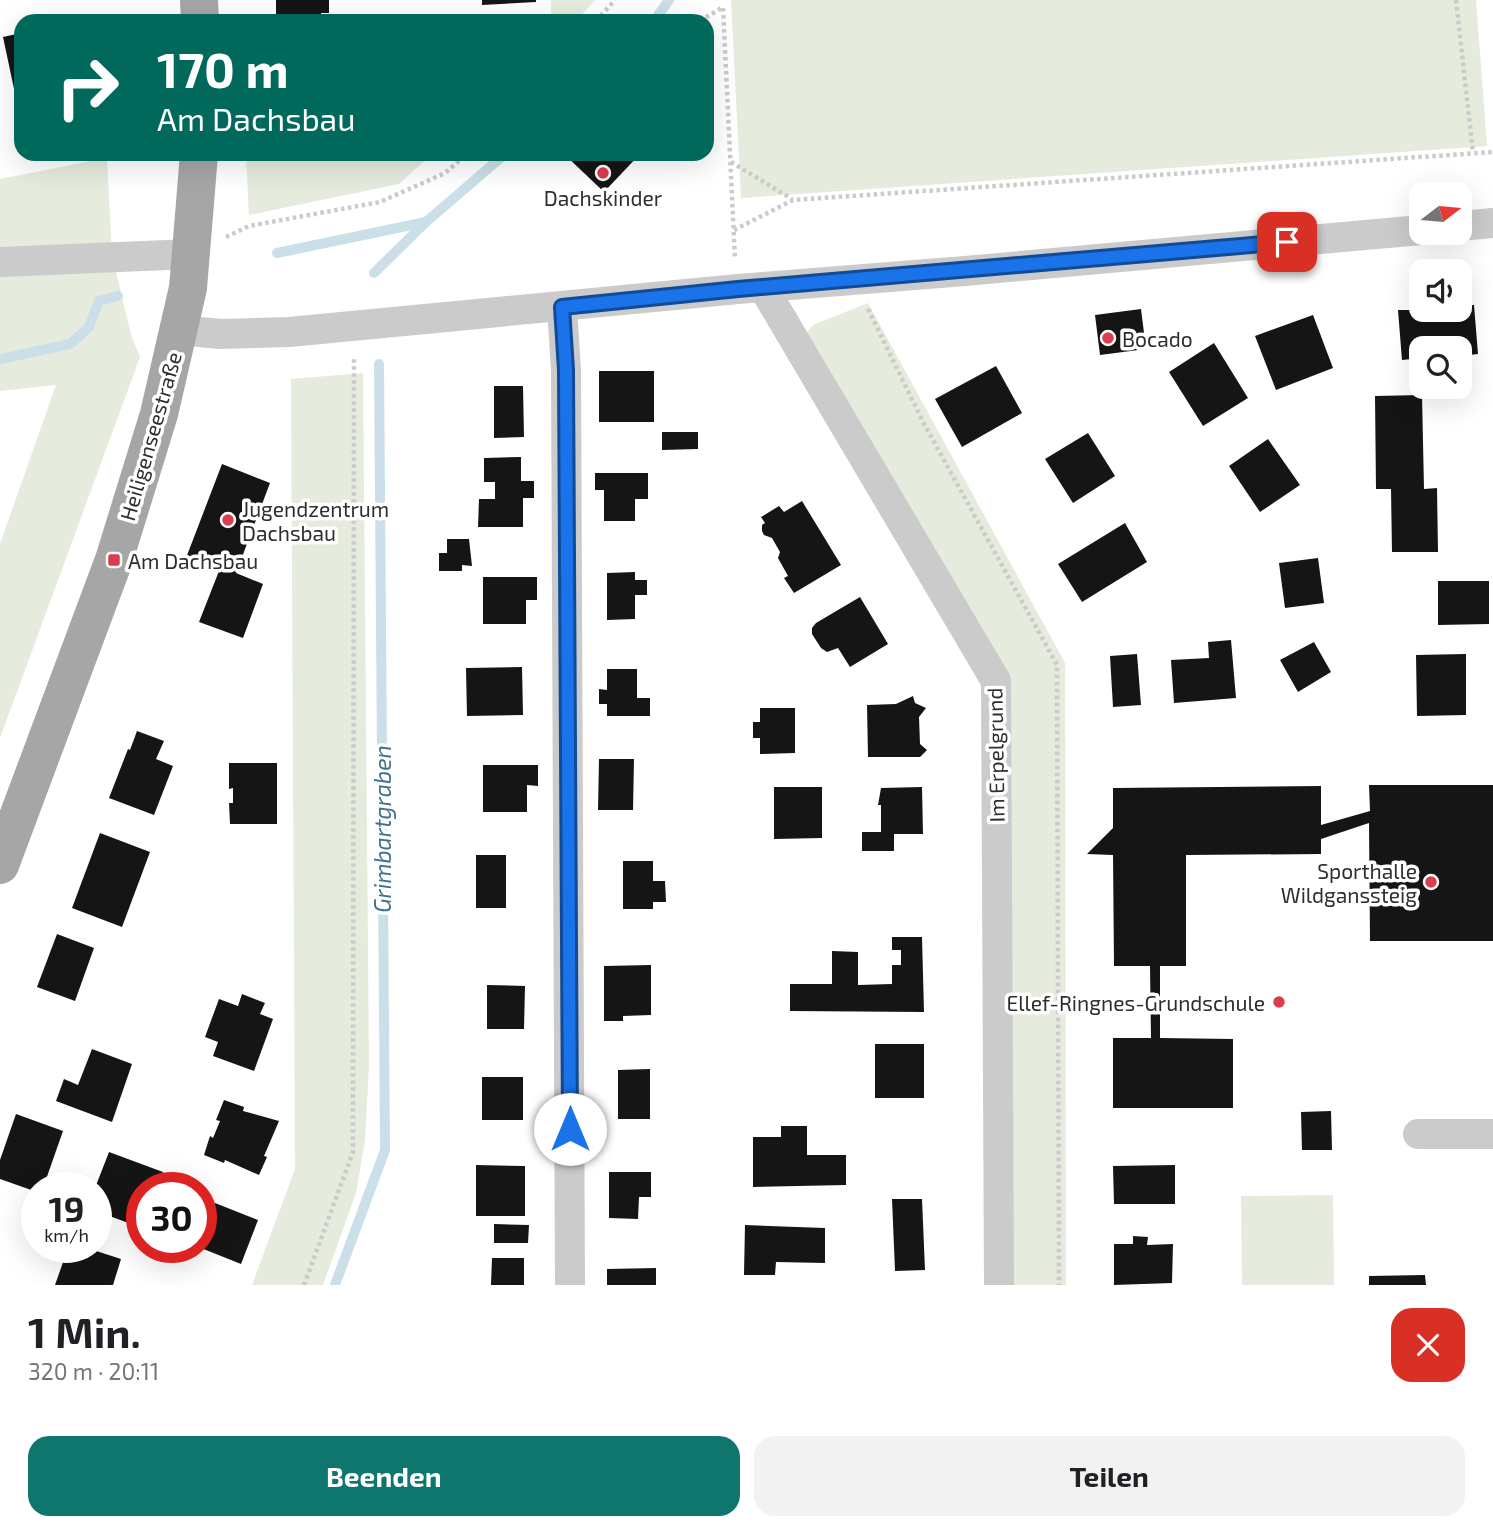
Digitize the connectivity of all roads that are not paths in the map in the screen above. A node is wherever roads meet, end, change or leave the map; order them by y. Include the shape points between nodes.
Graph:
1 (199, 161) edge
2 (1493, 223) edge
3 (1472, 225) edge
4 (1409, 231) edge
5 (191, 254) junction
6 (0, 262) edge
7 (751, 288) junction
8 (562, 307) junction
9 (180, 330) junction
10 (0, 865) edge
11 (1418, 1134) dead end
12 (1493, 1134) edge
13 (570, 1285) edge
14 (999, 1285) edge

1 - 5 main road, Heiligenseestraße
2 - 3 street
4 - 7 street
5 - 6 street
5 - 9 main road, Heiligenseestraße
7 - 8 street
7 - 14 street, Im Erpelgrund via 996,681
8 - 9 street via 289,332
8 - 13 street
9 - 10 main road, Heiligenseestraße via 114,560
11 - 12 street

